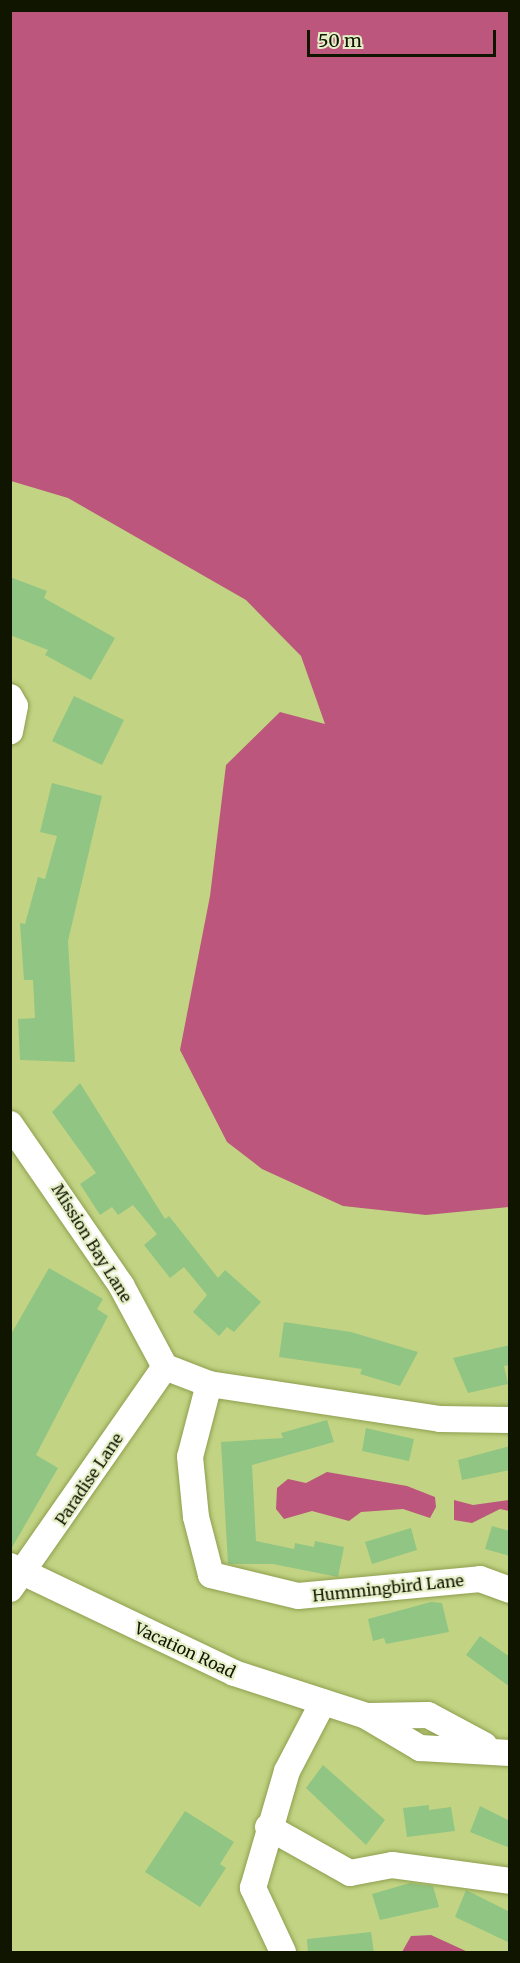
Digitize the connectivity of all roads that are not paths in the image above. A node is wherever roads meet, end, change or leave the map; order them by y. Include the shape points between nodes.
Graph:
1 (10, 697) edge
2 (10, 732) edge
3 (10, 1124) edge
4 (165, 1367) junction
5 (209, 1384) junction
6 (510, 1420) edge
7 (15, 1576) edge
8 (510, 1590) edge
9 (322, 1704) junction
10 (499, 1750) edge
11 (268, 1827) junction
12 (510, 1881) edge
13 (283, 1953) edge

1 - 2 street via 15,706
3 - 4 street, Mission Bay Lane via 121,1285
4 - 5 street
4 - 7 street, Paradise Lane
5 - 6 street via 440,1419
5 - 8 street, Hummingbird Lane via 190,1457 196,1517 211,1575 298,1596 480,1579
7 - 9 street, Vacation Road via 234,1673
9 - 10 street, Vacation Road via 366,1716 420,1748
9 - 11 street via 287,1771
11 - 12 street via 350,1873 392,1865
11 - 13 street via 253,1888

